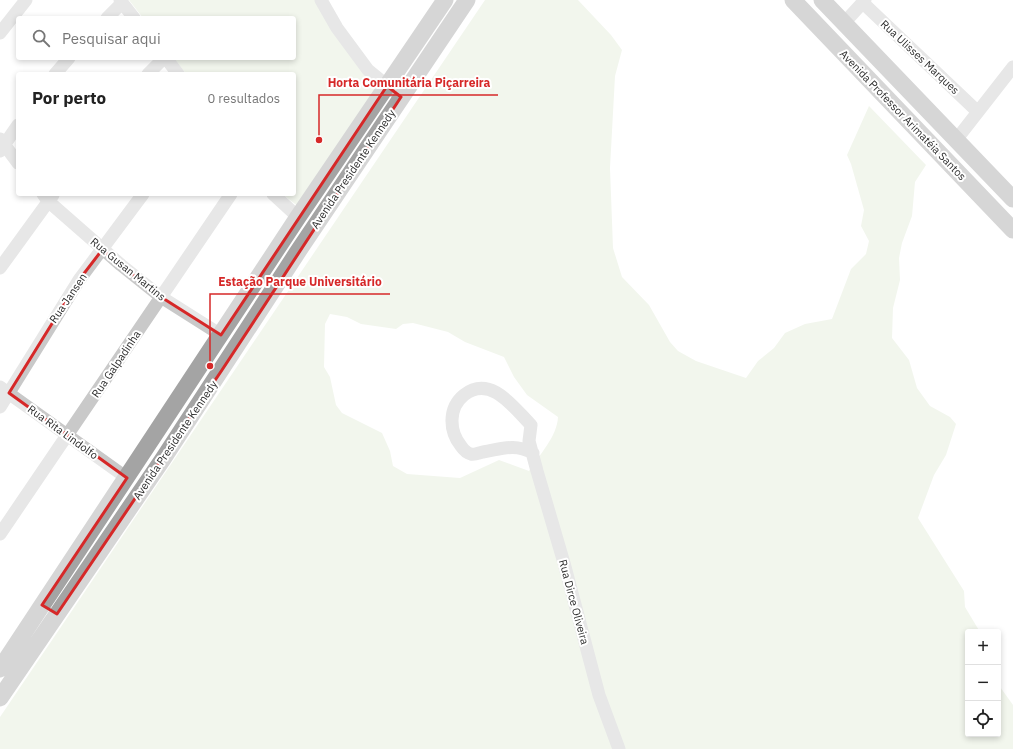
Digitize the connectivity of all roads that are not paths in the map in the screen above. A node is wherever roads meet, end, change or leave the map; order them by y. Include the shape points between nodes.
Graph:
1 (26, 0) edge
2 (321, 0) edge
3 (445, 0) edge
4 (467, 0) edge
5 (793, 0) edge
6 (822, 0) edge
7 (121, 1) edge
8 (863, 1) edge
9 (109, 16) edge
10 (132, 16) edge
11 (844, 23) junction
12 (0, 33) edge
13 (67, 60) edge
14 (163, 60) edge
15 (167, 60) edge
16 (1013, 67) edge
17 (57, 72) edge
18 (150, 72) edge
19 (176, 72) edge
20 (894, 76) junction
21 (387, 86) junction
22 (880, 92) junction
23 (400, 97) junction
24 (978, 112) junction
25 (16, 127) edge
26 (956, 140) junction
27 (1, 145) edge
28 (16, 161) edge
29 (977, 162) junction
30 (975, 190) junction
31 (48, 196) edge
32 (142, 196) edge
33 (230, 196) edge
34 (274, 196) edge
35 (1013, 199) edge
36 (298, 217) junction
37 (1013, 230) edge
38 (102, 250) junction
39 (0, 268) edge
40 (161, 297) junction
41 (221, 335) junction
42 (4, 390) edge
43 (0, 406) edge
44 (67, 435) junction
45 (533, 453) junction
46 (127, 478) junction
47 (0, 532) edge
48 (68, 564) junction
49 (84, 575) junction
50 (42, 605) junction
51 (57, 614) junction
52 (0, 668) edge
53 (0, 698) edge
54 (619, 749) edge

1 - 12 street
2 - 21 street via 337,28 368,70
3 - 21 main road, Avenida Presidente Kennedy
4 - 23 main road, Avenida Presidente Kennedy
5 - 22 main road, Avenida Professor Arimatéia Santos
6 - 11 main road, Avenida Professor Arimatéia Santos
7 - 9 street
7 - 10 street
8 - 11 street
8 - 24 street, Rua Ulisses Marques
11 - 20 main road, Avenida Professor Arimatéia Santos
13 - 17 street
14 - 18 street
15 - 19 street
16 - 24 street
20 - 22 main road via 904,92 927,117 926,123 920,122 908,109
20 - 26 main road, Avenida Professor Arimatéia Santos
21 - 23 street
21 - 36 main road, Avenida Presidente Kennedy
22 - 30 main road, Avenida Professor Arimatéia Santos
23 - 49 main road, Avenida Presidente Kennedy via 222,370
24 - 26 street
25 - 27 street
26 - 29 main road, Avenida Professor Arimatéia Santos
27 - 28 street
29 - 30 main road via 954,146 944,135 936,136 936,142 964,171
29 - 35 main road, Avenida Professor Arimatéia Santos
30 - 37 main road, Avenida Professor Arimatéia Santos
31 - 38 street, Rua Gusan Martins
31 - 39 street
32 - 38 street, Rua Jansen
33 - 40 street, Rua Galpadinha
34 - 36 street
36 - 41 main road, Avenida Presidente Kennedy
38 - 40 street, Rua Gusan Martins
38 - 42 street, Rua Jansen
40 - 41 street, Rua Gusan Martins
40 - 44 street, Rua Galpadinha
41 - 46 main road, Avenida Presidente Kennedy
42 - 43 street, Rua Jansen
42 - 44 street, Rua Rita Lindolfo
44 - 46 street, Rua Rita Lindolfo
44 - 47 street, Rua Galpadinha
45 - 45 street, Rua Dirce Oliveira via 529,441 531,425 496,391 473,390 456,402 452,427 457,442 464,450 471,454 522,447
45 - 54 street, Rua Dirce Oliveira via 599,695
46 - 48 main road, Avenida Presidente Kennedy
48 - 49 main road
48 - 50 main road, Avenida Presidente Kennedy
49 - 51 main road, Avenida Presidente Kennedy
50 - 51 main road
50 - 52 main road, Avenida Presidente Kennedy
51 - 53 main road, Avenida Presidente Kennedy

